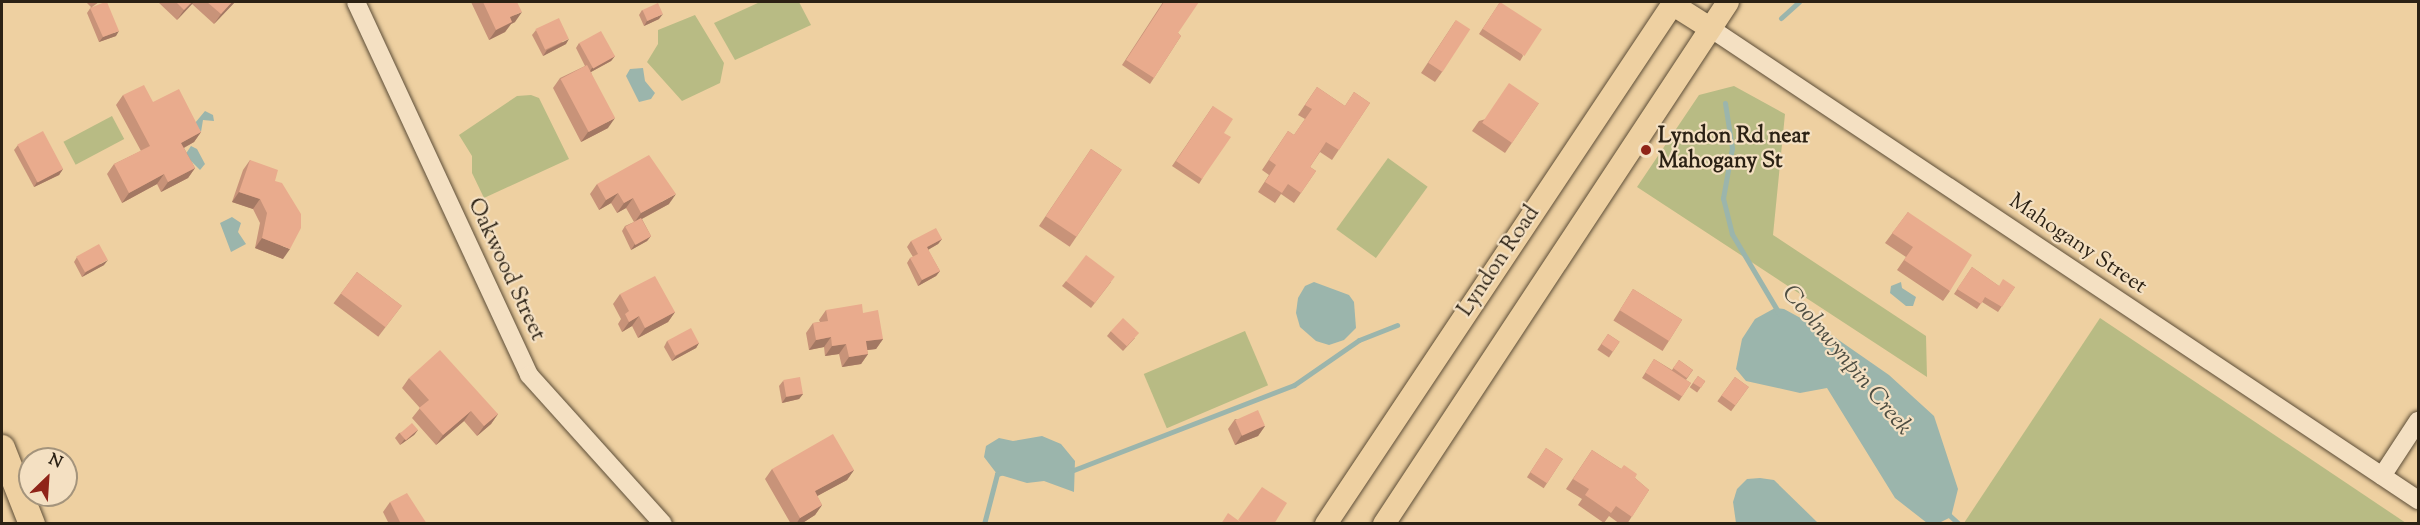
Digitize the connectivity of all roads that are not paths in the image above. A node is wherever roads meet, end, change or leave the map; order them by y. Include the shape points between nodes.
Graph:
1 (356, 2) edge
2 (1672, 2) edge
3 (1728, 2) edge
4 (1710, 28) junction
5 (2418, 421) edge
6 (2, 448) edge
7 (2382, 476) junction
8 (2418, 500) edge
9 (32, 524) edge
10 (663, 524) edge
11 (1326, 524) edge
12 (1384, 524) edge

1 - 10 street, Oakwood Street via 529,375
2 - 4 main road
2 - 11 main road, Lyndon Road
3 - 4 main road
4 - 7 street, Mahogany Street
4 - 12 main road
5 - 7 street
6 - 9 highway
7 - 8 street, Mahogany Street

